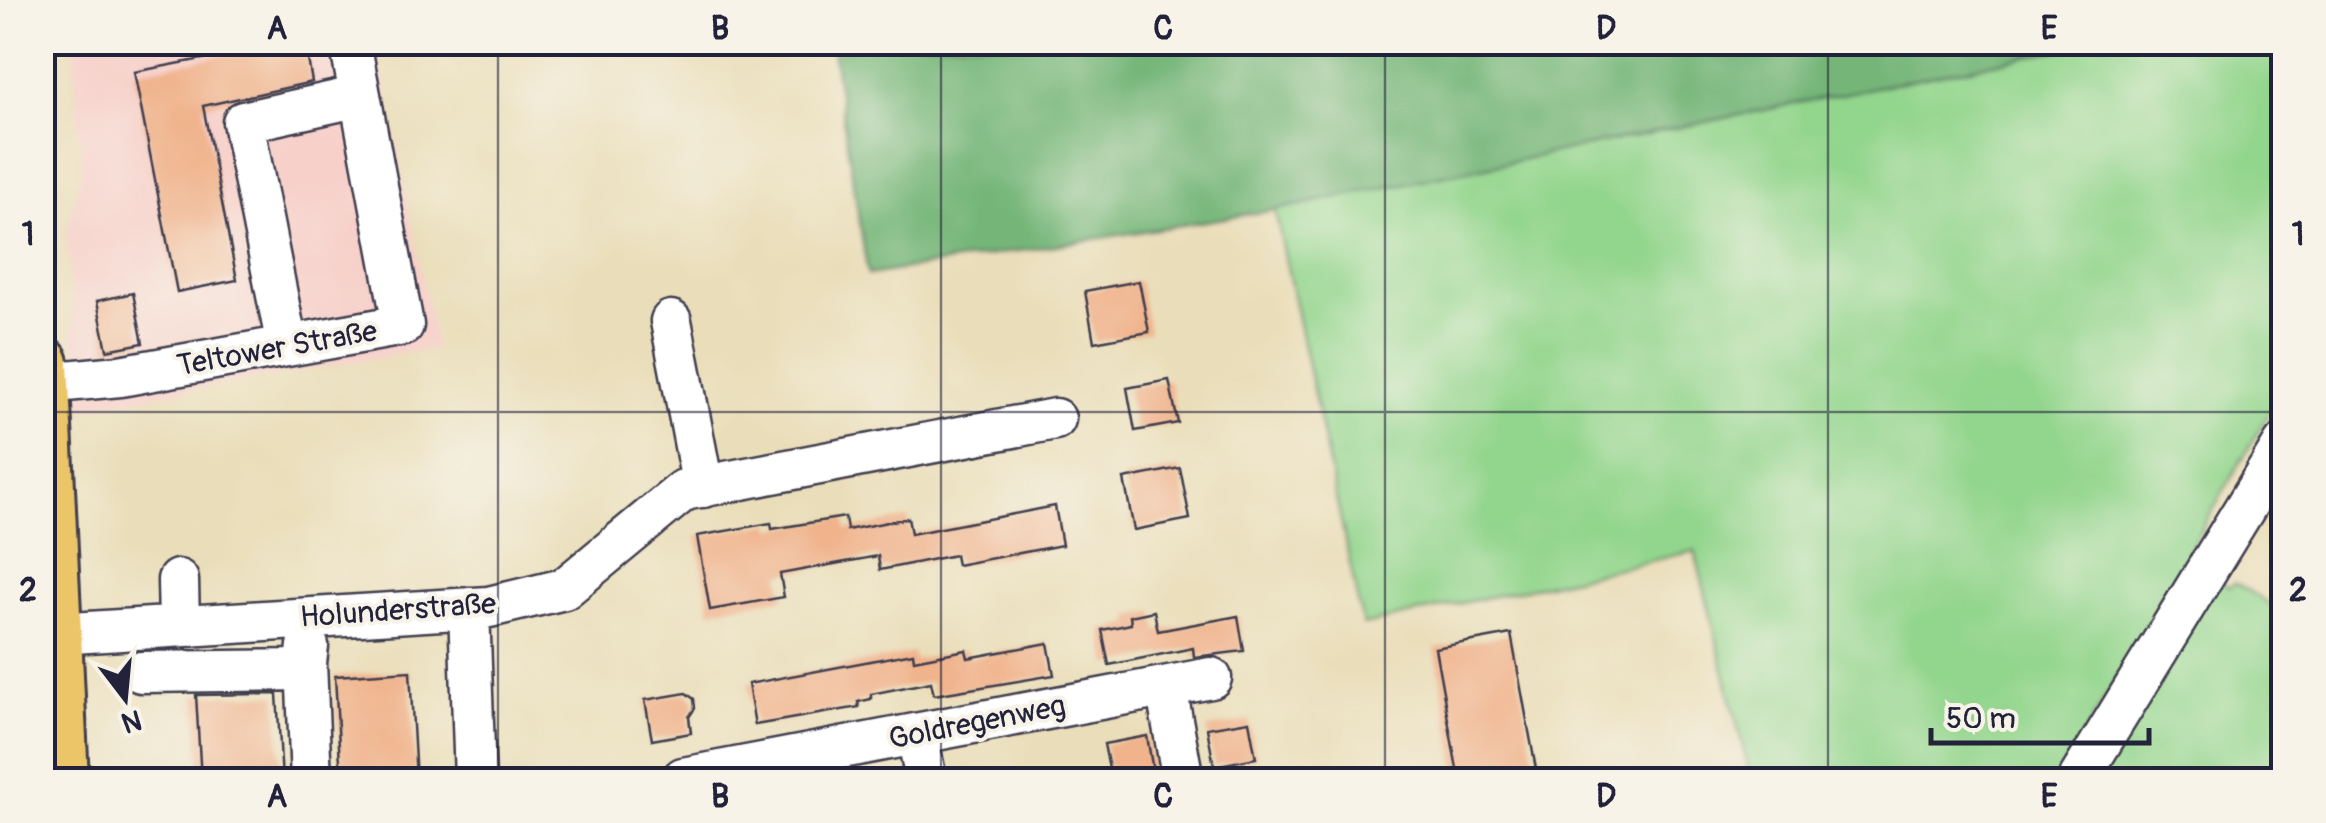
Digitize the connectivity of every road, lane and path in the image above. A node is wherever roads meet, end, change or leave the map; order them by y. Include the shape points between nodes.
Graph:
1 (350, 42) edge
2 (360, 96) junction
3 (671, 321) dead end
4 (287, 346) junction
5 (43, 373) edge
6 (1054, 419) dead end
7 (2284, 444) edge
8 (703, 486) junction
9 (178, 580) dead end
10 (468, 608) junction
11 (312, 617) junction
12 (179, 625) junction
13 (56, 634) junction
14 (306, 670) junction
15 (141, 672) dead end
16 (1212, 678) dead end
17 (1166, 687) junction
18 (917, 734) junction
19 (683, 779) edge
20 (62, 780) edge
21 (312, 780) edge
22 (475, 780) edge
23 (926, 780) edge
24 (1183, 780) edge
25 (2078, 780) edge

1 - 2 street, Teltower Straße
2 - 4 street via 243,122
2 - 4 street, Teltower Straße via 403,325
3 - 8 street
4 - 5 street, Teltower Straße via 120,376
5 - 13 main road
6 - 8 street, Holunderstraße
7 - 25 street
8 - 10 street, Holunderstraße via 684,490 564,589
9 - 12 street
10 - 11 street, Holunderstraße
10 - 22 street
11 - 12 street, Holunderstraße
11 - 14 street
12 - 13 street, Holunderstraße
13 - 20 main road
14 - 15 street
14 - 21 street
16 - 17 street, Goldregenweg
17 - 18 street, Goldregenweg
17 - 24 street
18 - 19 street, Goldregenweg
18 - 23 street

